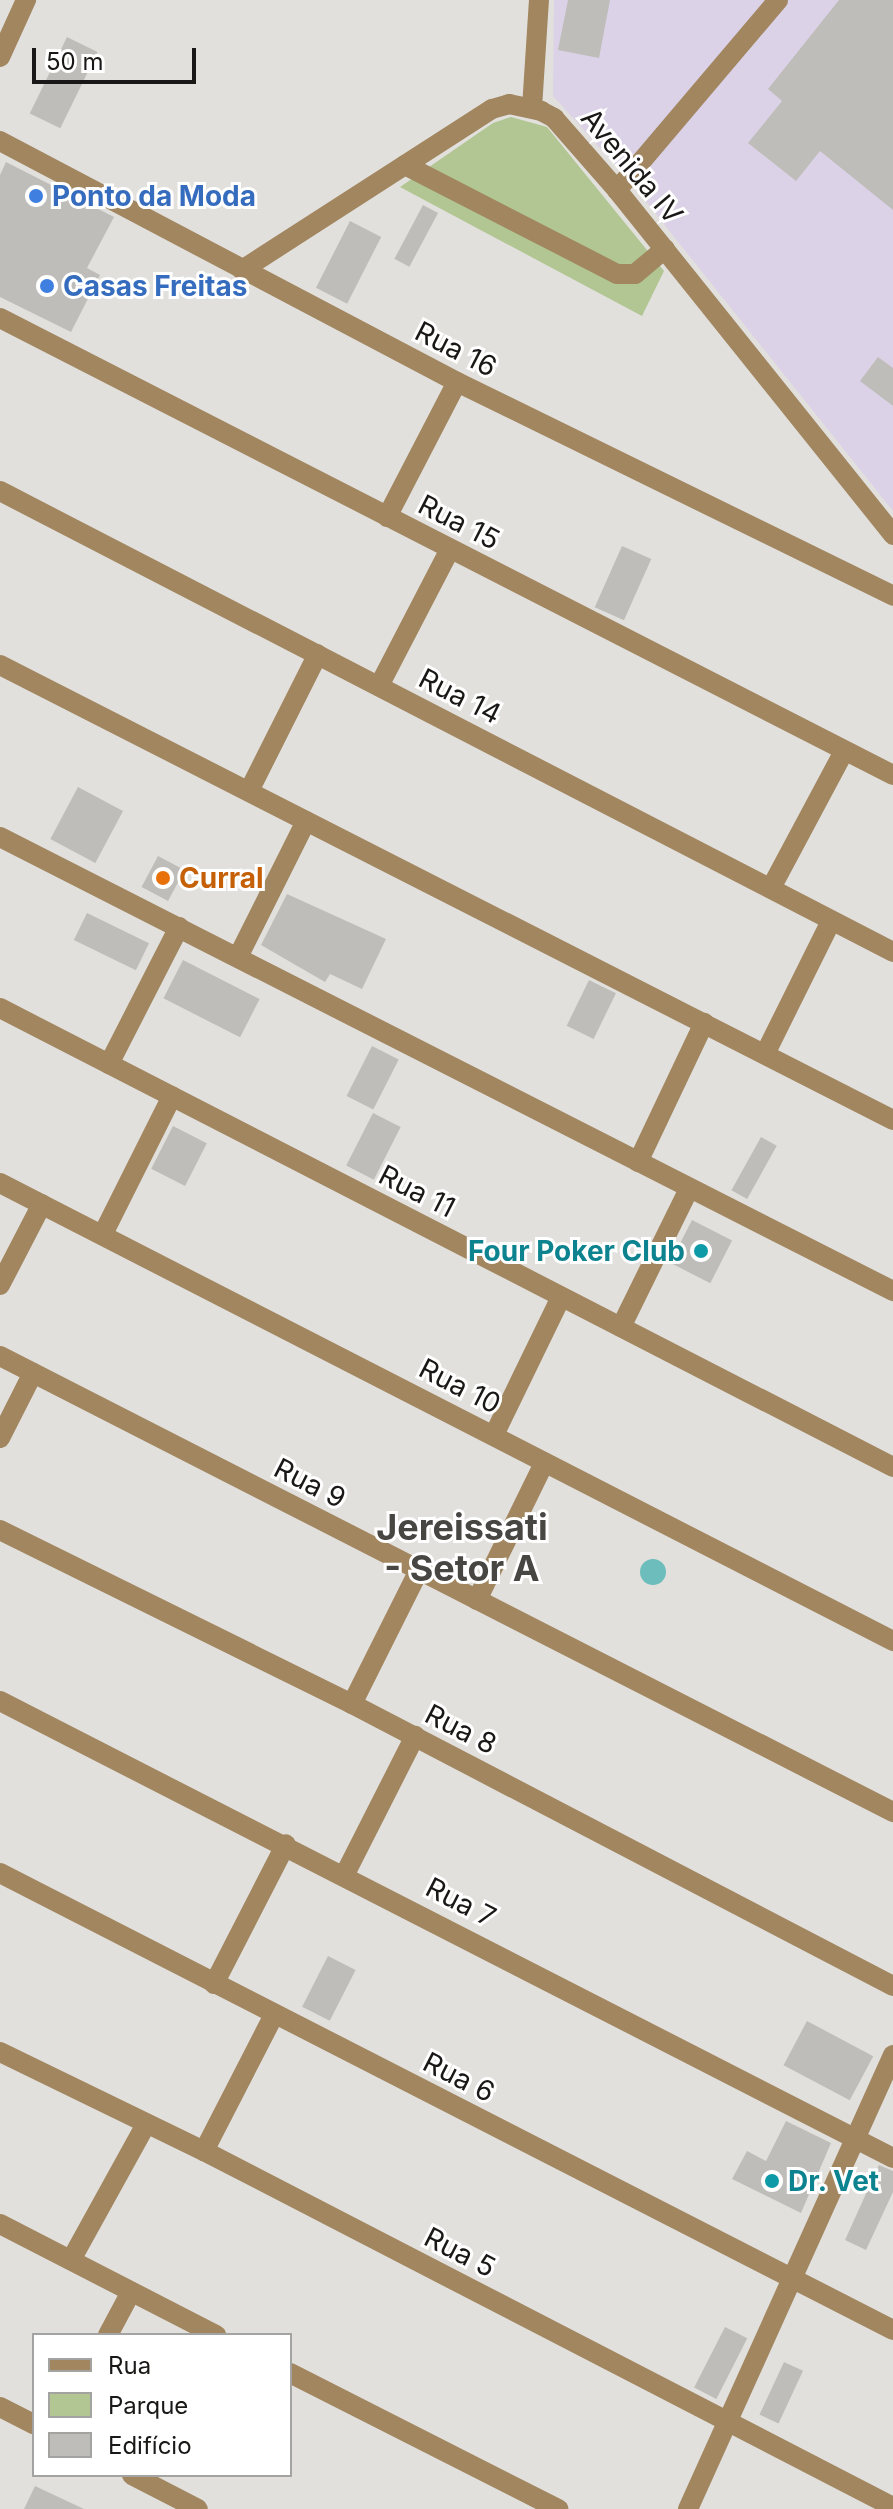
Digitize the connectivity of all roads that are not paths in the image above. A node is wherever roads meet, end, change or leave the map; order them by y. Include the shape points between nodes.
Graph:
1 (26, 0) edge
2 (539, 0) edge
3 (768, 5) edge
4 (0, 57) edge
5 (532, 108) junction
6 (0, 141) edge
7 (405, 165) junction
8 (617, 190) junction
9 (665, 249) junction
10 (242, 270) junction
11 (0, 318) edge
12 (457, 382) junction
13 (0, 491) edge
14 (387, 517) junction
15 (893, 535) edge
16 (450, 549) junction
17 (893, 596) edge
18 (318, 654) junction
19 (0, 665) edge
20 (379, 686) junction
21 (844, 751) junction
22 (893, 775) edge
23 (249, 791) junction
24 (306, 821) junction
25 (0, 837) edge
26 (771, 888) junction
27 (831, 921) junction
28 (179, 927) junction
29 (893, 952) edge
30 (238, 957) junction
31 (0, 1008) edge
32 (704, 1023) junction
33 (765, 1054) junction
34 (109, 1064) junction
35 (172, 1096) junction
36 (893, 1120) edge
37 (638, 1162) junction
38 (0, 1183) edge
39 (689, 1189) junction
40 (42, 1204) junction
41 (103, 1234) junction
42 (0, 1285) edge
43 (893, 1291) edge
44 (561, 1297) junction
45 (621, 1327) junction
46 (0, 1356) edge
47 (33, 1373) junction
48 (494, 1435) junction
49 (0, 1438) edge
50 (544, 1463) junction
51 (893, 1467) edge
52 (0, 1530) edge
53 (419, 1570) junction
54 (477, 1600) junction
55 (893, 1641) edge
56 (0, 1701) edge
57 (352, 1704) junction
58 (415, 1736) junction
59 (893, 1812) edge
60 (286, 1844) junction
61 (0, 1873) edge
62 (345, 1874) junction
63 (214, 1984) junction
64 (893, 1986) edge
65 (274, 2015) junction
66 (0, 2052) edge
67 (893, 2055) edge
68 (146, 2124) junction
69 (855, 2139) junction
70 (204, 2151) junction
71 (893, 2158) edge
72 (0, 2224) edge
73 (71, 2260) junction
74 (795, 2279) junction
75 (131, 2292) junction
76 (893, 2330) edge
77 (109, 2333) edge
78 (212, 2333) edge
79 (292, 2374) edge
80 (0, 2407) edge
81 (32, 2423) edge
82 (728, 2423) junction
83 (136, 2477) edge
84 (893, 2507) edge
85 (198, 2509) edge
86 (558, 2509) edge
87 (688, 2509) edge

1 - 4 street
2 - 5 street
3 - 8 street
5 - 7 street via 509,104 492,109
5 - 8 street, Avenida IV via 554,118
6 - 10 street, Rua 16
7 - 9 street via 617,274 635,274
7 - 10 street
8 - 9 street, Avenida IV
9 - 15 street, Avenida IV
10 - 12 street, Rua 16
11 - 14 street, Rua 15
12 - 14 street
12 - 17 street, Rua 16
13 - 18 street, Rua 14
14 - 16 street, Rua 15
16 - 20 street
16 - 21 street, Rua 15
18 - 20 street, Rua 14
18 - 23 street
19 - 23 street
20 - 26 street, Rua 14
21 - 22 street, Rua 15
21 - 26 street
23 - 24 street
24 - 30 street
24 - 32 street
25 - 28 street
26 - 27 street, Rua 14
27 - 29 street, Rua 14
27 - 33 street
28 - 30 street
28 - 34 street
30 - 37 street
31 - 34 street, Rua 11
32 - 33 street
32 - 37 street
33 - 36 street
34 - 35 street, Rua 11
35 - 41 street
35 - 44 street, Rua 11
37 - 39 street
38 - 40 street, Rua 10
39 - 43 street
39 - 45 street
40 - 41 street, Rua 10
40 - 42 street
41 - 48 street, Rua 10
44 - 45 street, Rua 11
44 - 48 street
45 - 51 street, Rua 11
46 - 47 street, Rua 9
47 - 49 street
47 - 53 street, Rua 9
48 - 50 street, Rua 10
50 - 54 street
50 - 55 street, Rua 10
52 - 57 street, Rua 8
53 - 54 street, Rua 9
53 - 57 street
54 - 59 street, Rua 9
56 - 60 street, Rua 7
57 - 58 street, Rua 8
58 - 62 street
58 - 64 street, Rua 8
60 - 62 street, Rua 7
60 - 63 street
61 - 63 street, Rua 6
62 - 69 street, Rua 7
63 - 65 street, Rua 6
65 - 70 street
65 - 74 street, Rua 6
66 - 68 street, Rua 5
67 - 69 street
68 - 70 street, Rua 5
68 - 73 street
69 - 71 street, Rua 7
69 - 74 street
70 - 82 street, Rua 5
72 - 73 street
73 - 75 street
74 - 76 street, Rua 6
74 - 82 street
75 - 77 street
75 - 78 street
79 - 86 street
80 - 81 street
82 - 84 street, Rua 5
82 - 87 street
83 - 85 street

